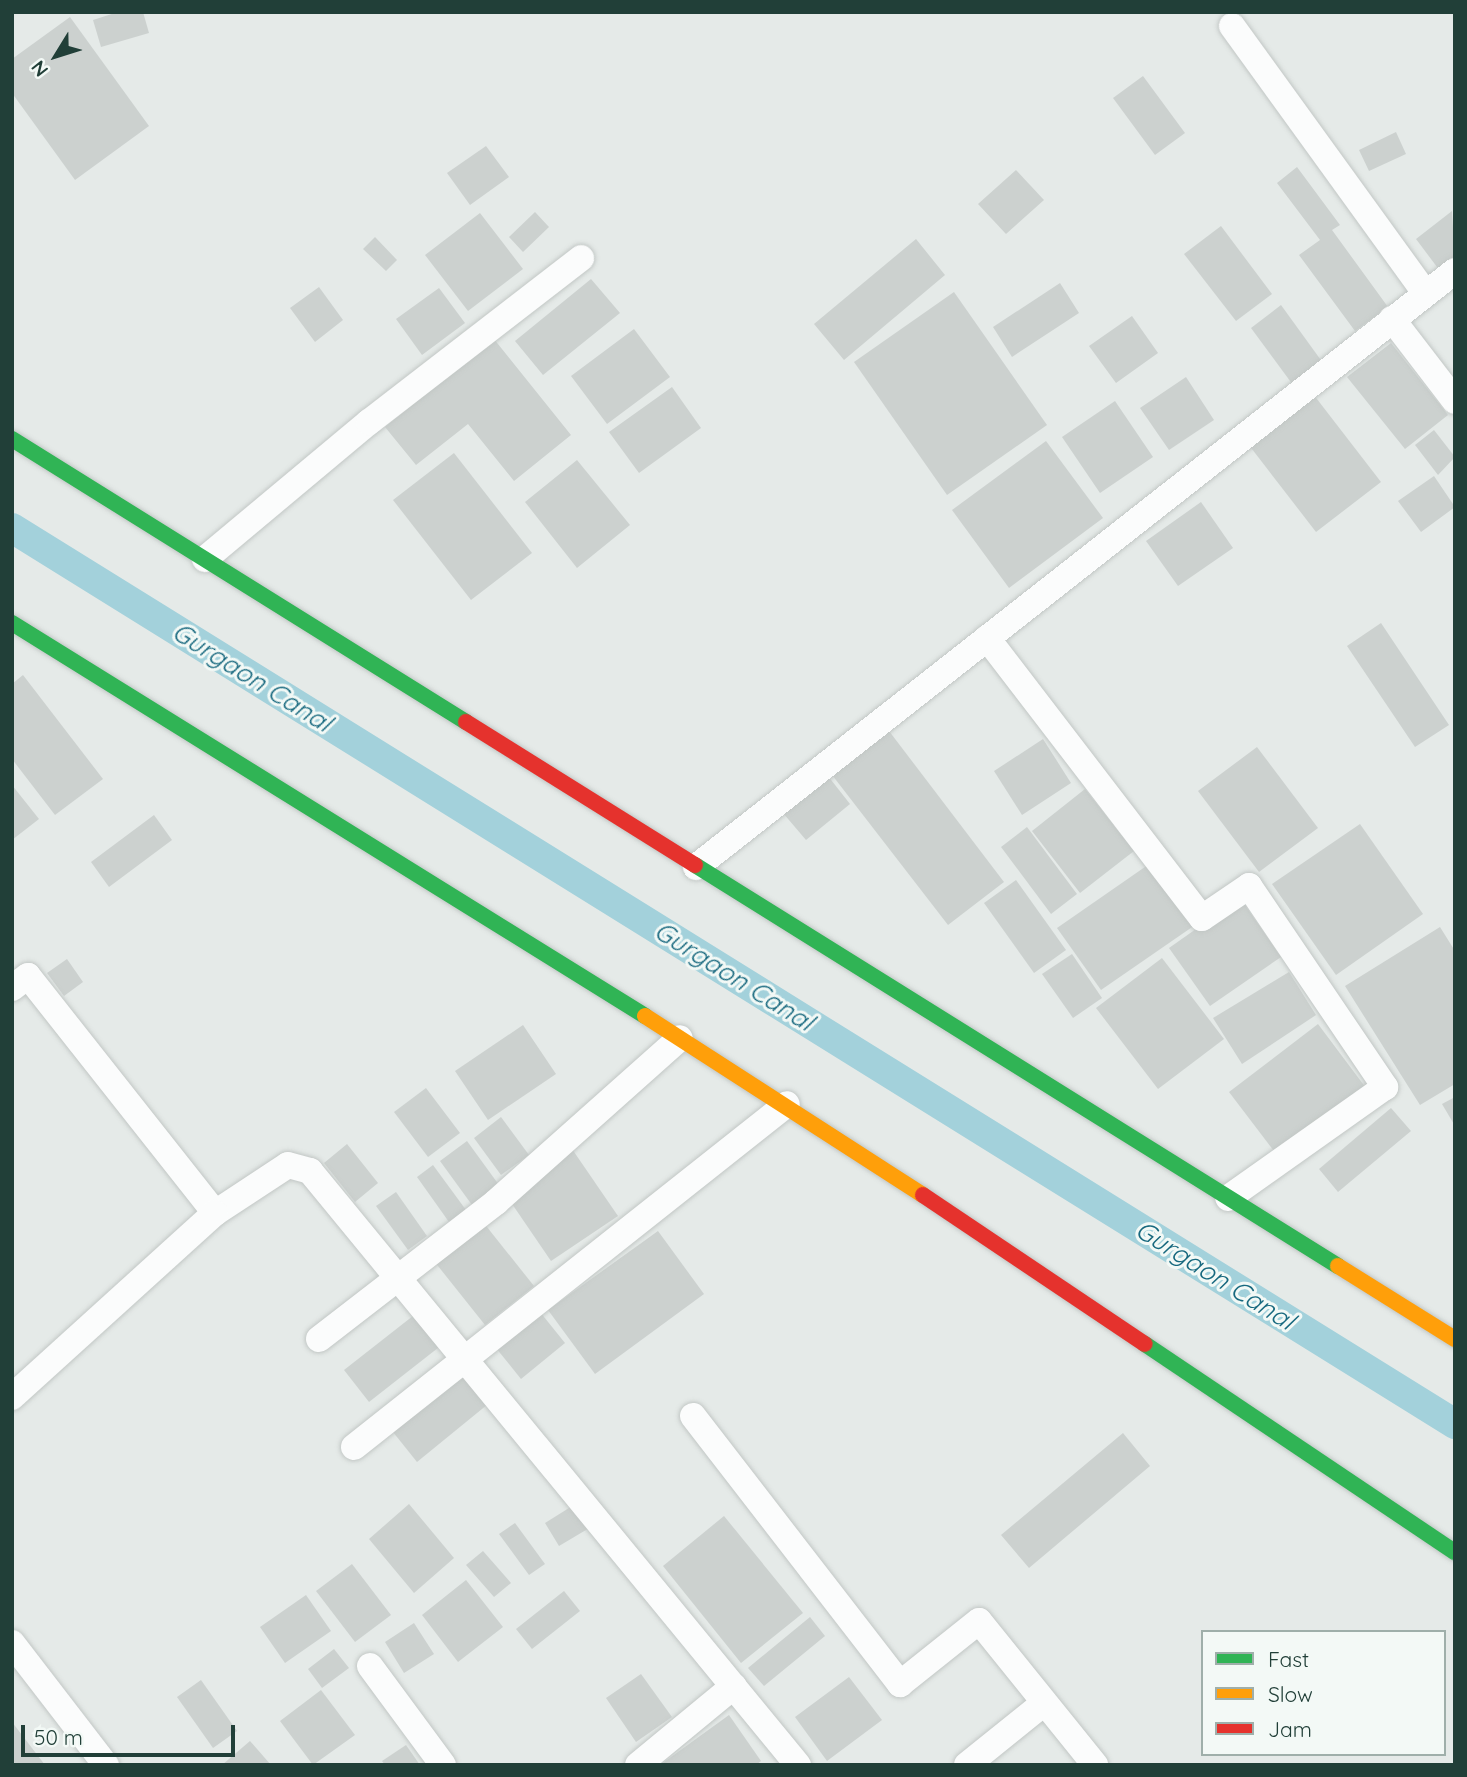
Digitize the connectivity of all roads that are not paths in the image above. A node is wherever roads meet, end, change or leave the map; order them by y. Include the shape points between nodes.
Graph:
1 (1232, 26) dead end
2 (581, 258) dead end
3 (1455, 271) edge
4 (1425, 293) junction
5 (1392, 319) junction
6 (1455, 401) edge
7 (12, 439) edge
8 (205, 559) junction
9 (12, 623) edge
10 (987, 638) junction
11 (696, 867) junction
12 (12, 988) edge
13 (680, 1038) junction
14 (787, 1104) junction
15 (1228, 1198) junction
16 (215, 1213) junction
17 (400, 1277) junction
18 (319, 1339) dead end
19 (1455, 1339) edge
20 (463, 1359) junction
21 (12, 1397) edge
22 (693, 1416) dead end
23 (354, 1447) dead end
24 (1455, 1552) edge
25 (12, 1643) edge
26 (370, 1666) dead end
27 (734, 1686) junction
28 (1045, 1703) junction
29 (106, 1765) edge
30 (443, 1765) edge
31 (638, 1765) edge
32 (798, 1765) edge
33 (967, 1765) edge
34 (1095, 1765) edge

1 - 4 street
2 - 8 street via 369,422
3 - 4 street
4 - 5 street
5 - 6 street
5 - 10 street
7 - 8 street
8 - 11 street
9 - 13 street
10 - 11 street
10 - 15 street via 1202,918 1249,886 1385,1087
11 - 15 street
12 - 16 street via 28,976
13 - 14 street
13 - 17 street via 496,1202
14 - 20 street
14 - 24 street
15 - 19 street
16 - 17 street via 288,1165 310,1171
16 - 21 street
17 - 18 street
17 - 20 street
20 - 23 street
20 - 27 street
22 - 28 street via 900,1684 979,1621
25 - 29 street
26 - 30 street
27 - 31 street
27 - 32 street
28 - 33 street
28 - 34 street

